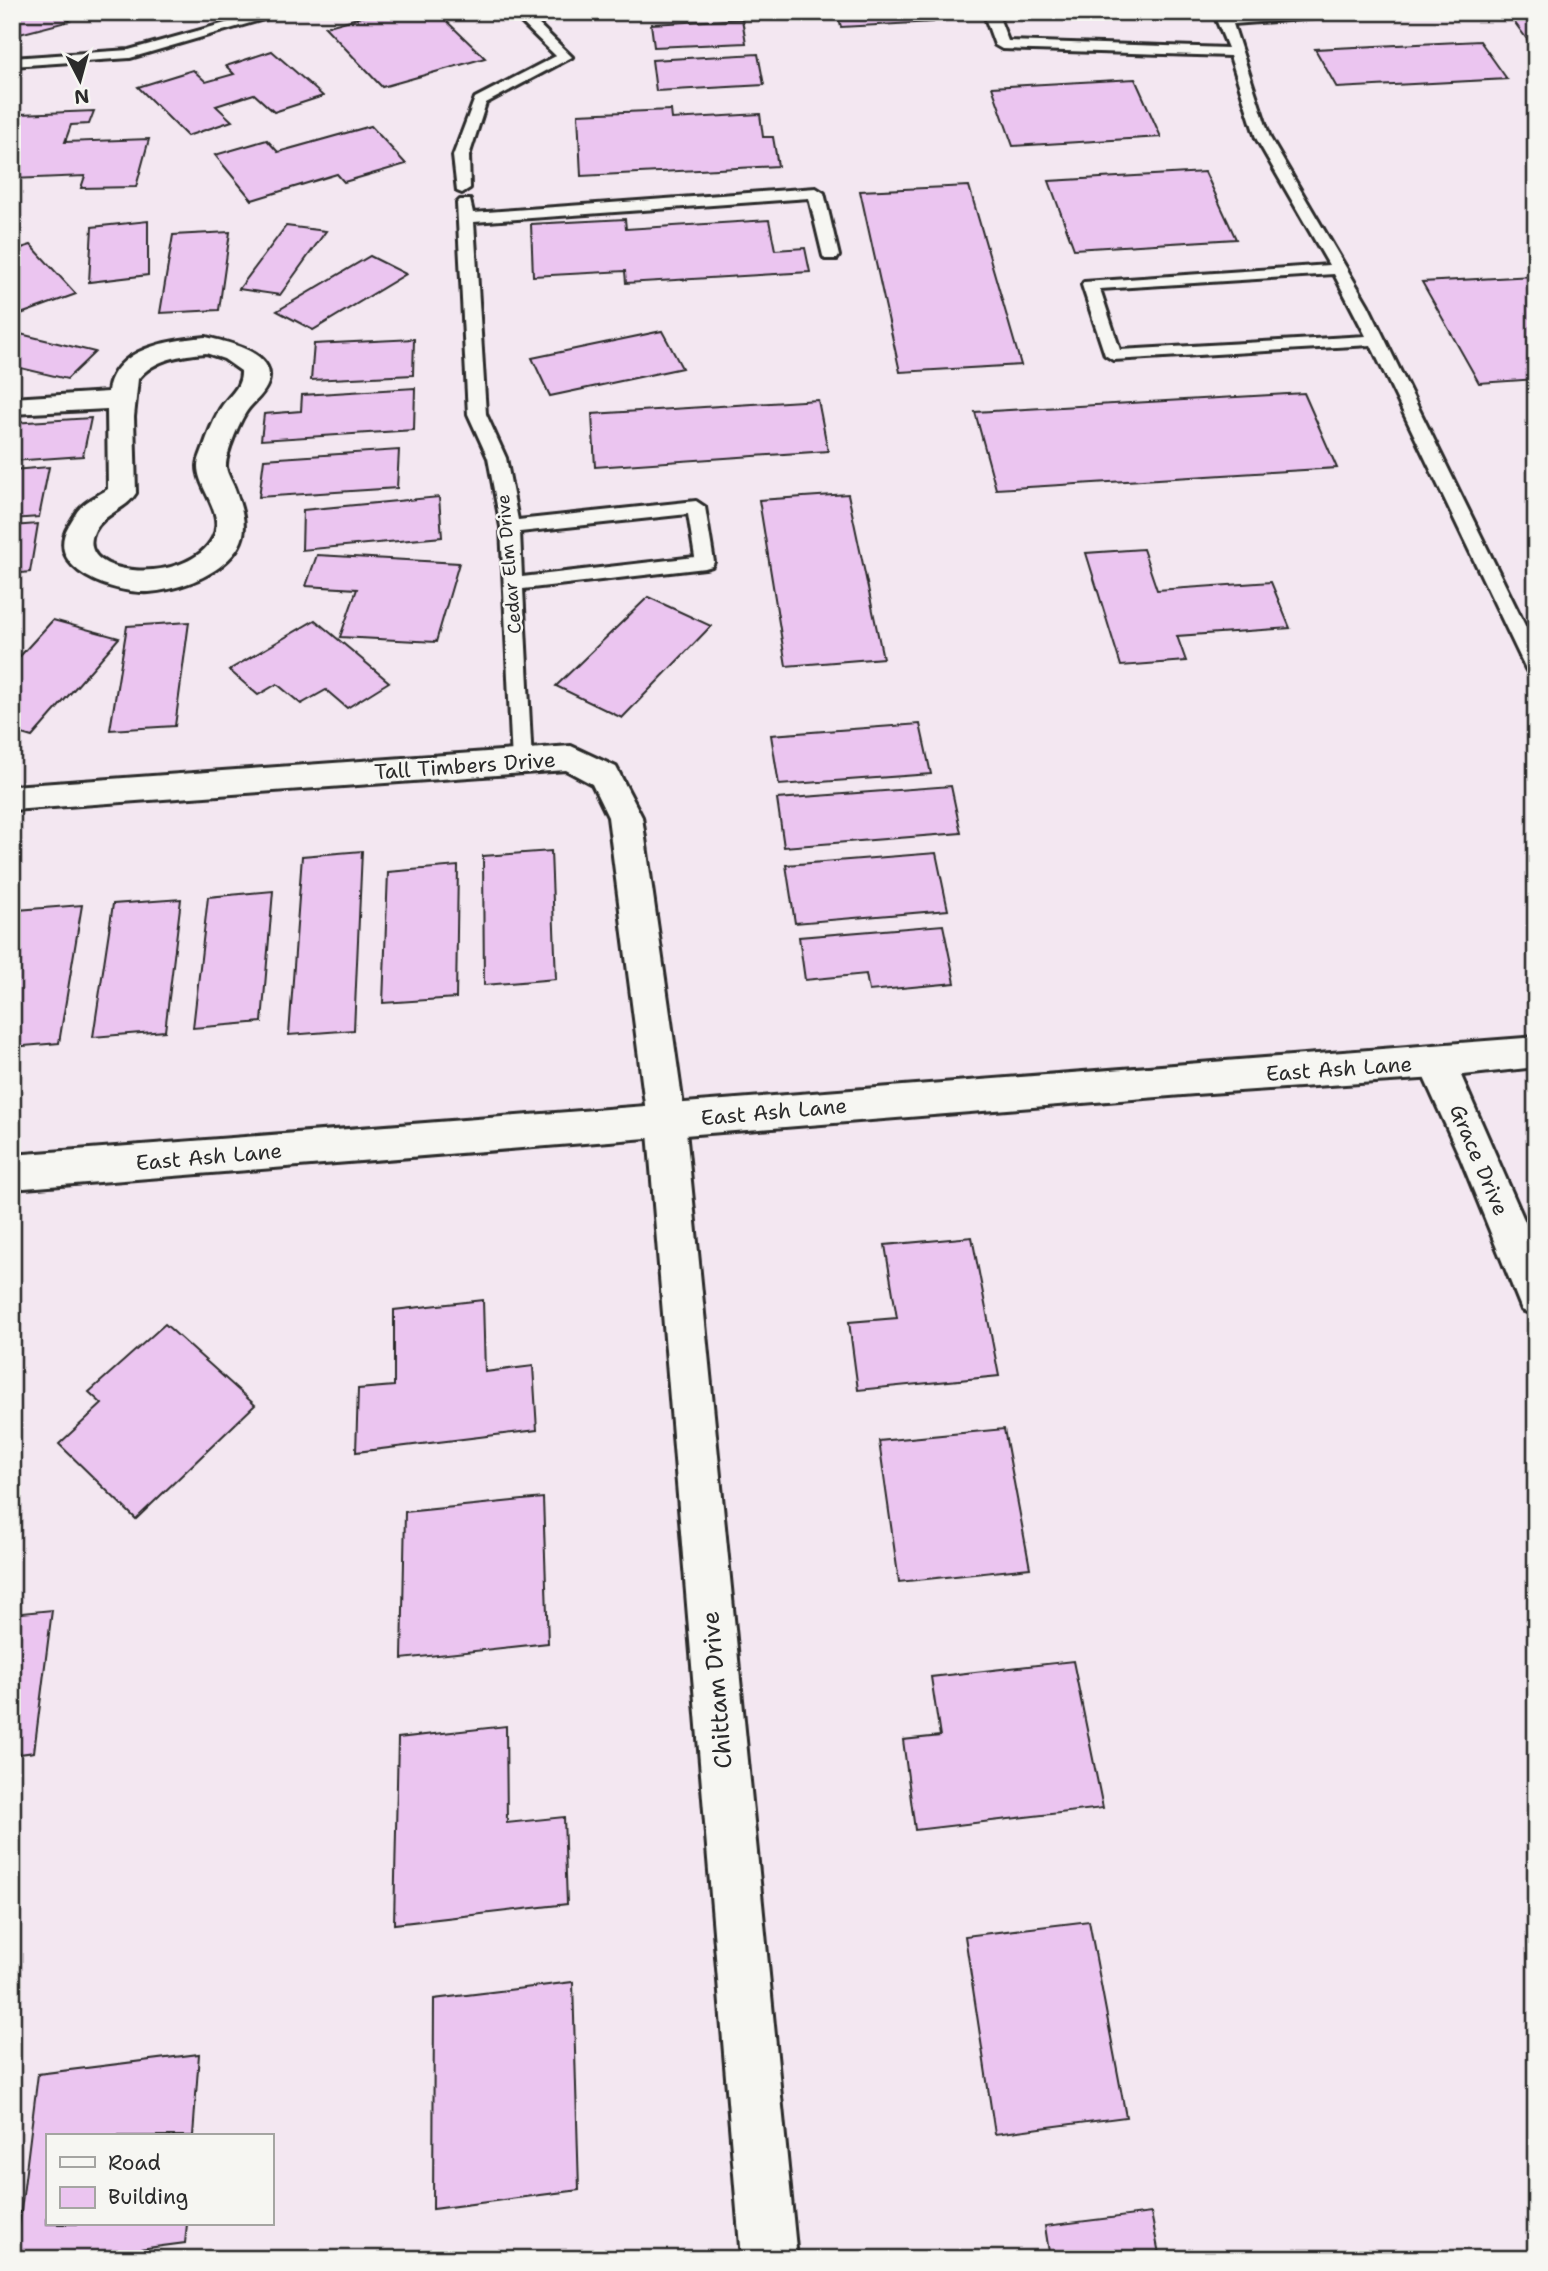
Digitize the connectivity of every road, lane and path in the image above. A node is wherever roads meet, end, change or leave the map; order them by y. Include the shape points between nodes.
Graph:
1 (281, 12) edge
2 (518, 12) edge
3 (990, 12) edge
4 (1344, 12) edge
5 (1323, 13) edge
6 (1222, 16) edge
7 (1236, 52) junction
8 (12, 62) edge
9 (464, 203) junction
10 (831, 256) dead end
11 (1339, 269) junction
12 (1377, 340) junction
13 (122, 400) junction
14 (12, 406) edge
15 (510, 527) junction
16 (513, 584) junction
17 (1536, 669) edge
18 (522, 763) junction
19 (12, 799) edge
20 (1536, 1052) edge
21 (1436, 1062) junction
22 (666, 1121) junction
23 (12, 1172) edge
24 (1536, 1297) edge
25 (769, 2259) edge

1 - 8 lane via 130,54
2 - 9 lane, Cedar Elm Drive via 565,57 480,101 461,156
3 - 7 lane via 1002,44
4 - 5 lane
5 - 6 lane
6 - 7 lane
7 - 11 lane via 1263,138
9 - 10 lane via 816,193
9 - 15 lane, Cedar Elm Drive via 477,414 498,458
11 - 12 lane
11 - 12 lane via 1090,285 1113,355
12 - 17 lane
13 - 13 street via 122,493 89,515 77,538 79,554 95,571 122,581 175,577 205,563 228,538 232,520 212,467 234,408 252,388 254,371 236,352 206,345 169,350 142,362 125,379
13 - 14 street
15 - 16 lane, Cedar Elm Drive
15 - 16 lane via 696,507 705,562
16 - 18 lane, Cedar Elm Drive
18 - 19 street, Tall Timbers Drive
18 - 22 street, Tall Timbers Drive via 571,758 604,776 625,817
20 - 21 street, East Ash Lane
21 - 22 street, East Ash Lane
21 - 24 street, Grace Drive
22 - 23 street, East Ash Lane
22 - 25 street, Chittam Drive

